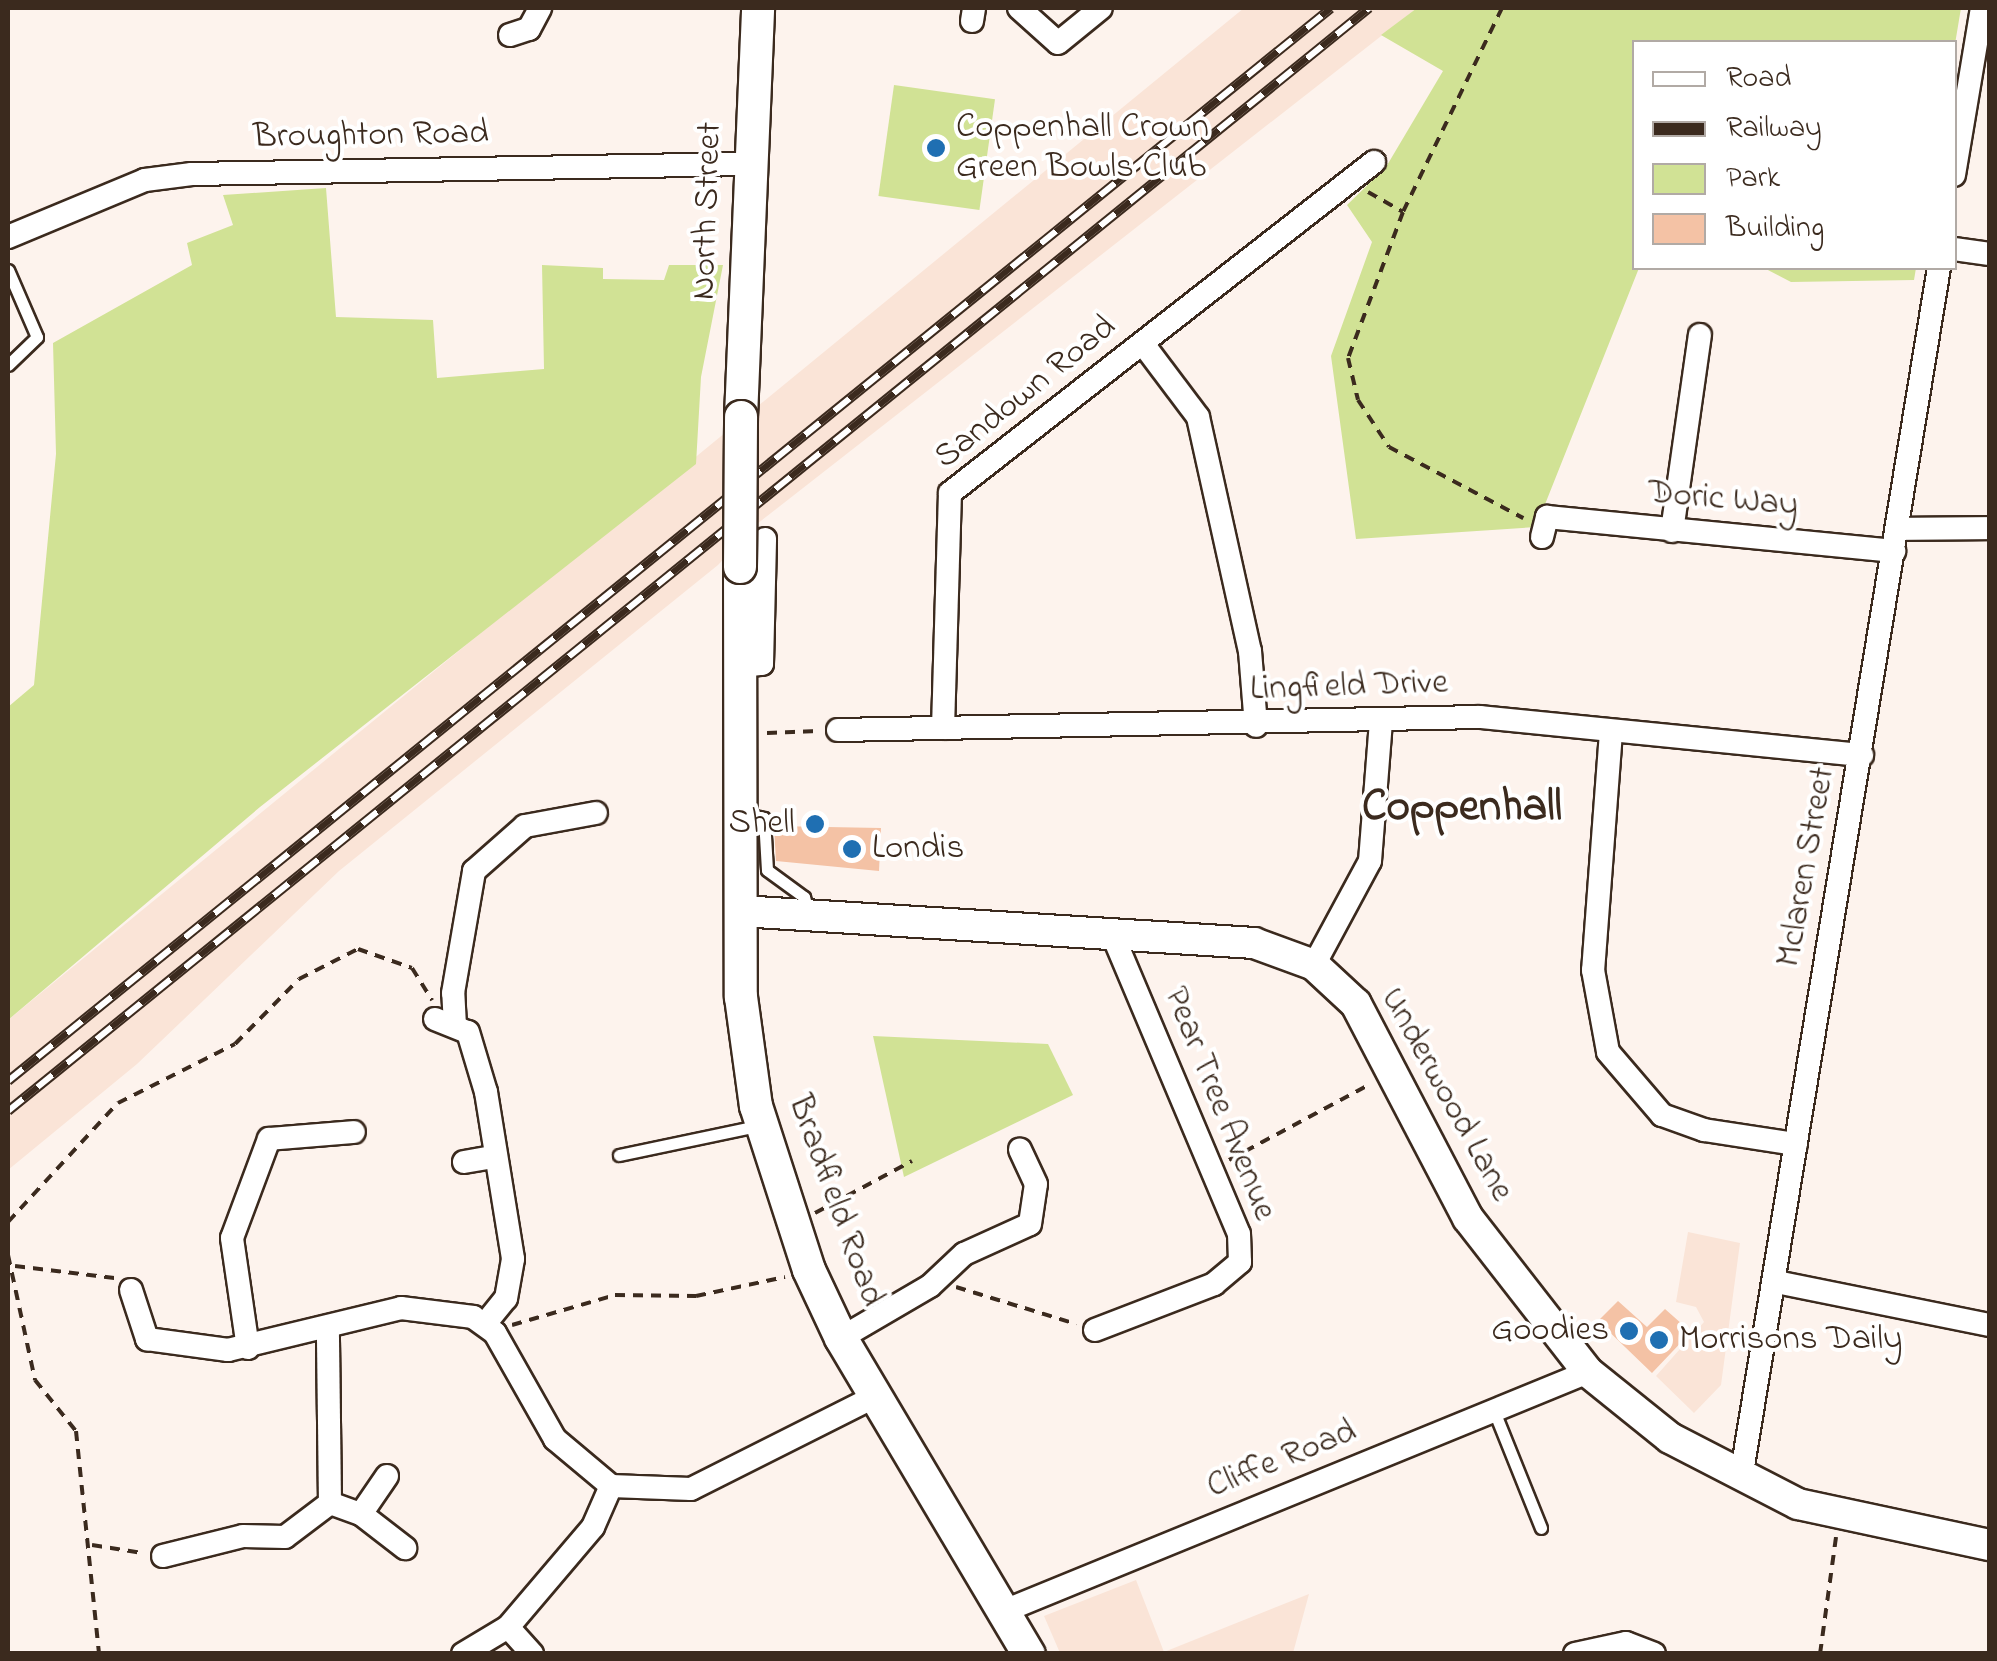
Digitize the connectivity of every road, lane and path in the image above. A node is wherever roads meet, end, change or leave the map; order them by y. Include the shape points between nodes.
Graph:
1 (540, 8) edge
2 (758, 8) edge
3 (1018, 8) edge
4 (1101, 8) edge
5 (1502, 8) edge
6 (1982, 8) edge
7 (510, 35) dead end
8 (1957, 157) edge
9 (1374, 162) dead end
10 (748, 164) junction
11 (1349, 182) junction
12 (1402, 212) junction
13 (8, 237) edge
14 (1957, 249) edge
15 (1990, 254) edge
16 (8, 270) edge
17 (1939, 270) edge
18 (1702, 331) dead end
19 (1143, 344) junction
20 (8, 365) edge
21 (742, 418) joint
22 (1546, 516) joint
23 (1990, 528) edge
24 (1672, 531) junction
25 (764, 539) dead end
26 (1896, 540) junction
27 (742, 666) junction
28 (1381, 720) junction
29 (1256, 726) junction
30 (944, 728) junction
31 (838, 730) joint
32 (1612, 732) junction
33 (742, 734) junction
34 (1862, 755) junction
35 (596, 813) dead end
36 (741, 814) junction
37 (740, 911) junction
38 (809, 918) junction
39 (1113, 936) junction
40 (1314, 964) junction
41 (445, 1023) junction
42 (1390, 1072) junction
43 (762, 1125) junction
44 (354, 1132) dead end
45 (1796, 1144) junction
46 (619, 1155) dead end
47 (1050, 1155) dead end
48 (492, 1157) junction
49 (912, 1161) dead end
50 (464, 1162) dead end
51 (1212, 1169) junction
52 (8, 1222) edge
53 (792, 1222) junction
54 (8, 1255) edge
55 (15, 1266) junction
56 (809, 1270) junction
57 (1776, 1282) junction
58 (952, 1286) dead end
59 (131, 1290) joint
60 (1990, 1324) edge
61 (328, 1327) junction
62 (491, 1328) junction
63 (1095, 1330) joint
64 (841, 1338) junction
65 (248, 1348) junction
66 (1588, 1372) junction
67 (876, 1396) junction
68 (1494, 1411) junction
69 (387, 1476) dead end
70 (1742, 1478) junction
71 (611, 1486) junction
72 (330, 1503) junction
73 (1840, 1513) junction
74 (361, 1514) junction
75 (1541, 1528) dead end
76 (92, 1545) junction
77 (1990, 1545) edge
78 (405, 1548) dead end
79 (163, 1556) joint
80 (1002, 1612) junction
81 (508, 1627) junction
82 (100, 1654) edge
83 (464, 1654) edge
84 (532, 1654) edge
85 (1029, 1654) edge
86 (1575, 1654) edge
87 (1654, 1654) edge
88 (1820, 1654) edge

1 - 7 street via 529,29
2 - 10 main road, North Street
3 - 4 street via 1052,52
5 - 12 path
6 - 8 street
9 - 11 street, Sandown Road
10 - 13 street, Broughton Road via 192,174 145,180
10 - 21 main road, North Street
11 - 12 path
11 - 19 street, Sandown Road via 1333,206
12 - 22 path via 1352,344 1358,400 1389,447 1528,521
14 - 15 street
16 - 20 lane via 37,337
17 - 26 street, Mclaren Street
18 - 24 street
19 - 29 street via 1198,417 1250,651
19 - 30 street, Sandown Road via 950,493
21 - 27 main road, Bradfield Road, bridge
22 - 24 street, Doric Way
23 - 26 street, Doric Way
24 - 26 street, Doric Way
25 - 27 street via 762,664
26 - 34 street, Mclaren Street
27 - 33 main road, Bradfield Road
28 - 29 street, Lingfield Drive
28 - 32 street, Lingfield Drive via 1480,718
28 - 40 street via 1370,860
29 - 30 street, Lingfield Drive
30 - 31 street, Lingfield Drive
31 - 33 path
32 - 34 street, Lingfield Drive
32 - 45 street via 1593,970 1608,1052 1662,1114 1704,1130
33 - 36 main road, Bradfield Road
34 - 45 street, Mclaren Street
35 - 41 street via 525,826 474,871
36 - 37 main road, Bradfield Road
36 - 38 lane via 764,818 767,870 804,897
37 - 38 street, Underwood Lane
37 - 43 main road, Bradfield Road via 741,997
38 - 39 street, Underwood Lane
39 - 40 street, Underwood Lane via 1254,944
39 - 51 street, Pear Tree Avenue
40 - 42 street, Underwood Lane via 1356,1004
41 - 48 street via 468,1032 486,1092
41 - 52 path via 412,968 358,949 300,979 235,1044 118,1102
42 - 51 path
42 - 66 street, Underwood Lane via 1468,1218
43 - 46 lane
43 - 53 main road, Bradfield Road
44 - 65 street via 261,1135 232,1238
45 - 57 street, Mclaren Street
47 - 64 street via 1024,1158 1038,1197 1030,1224 964,1254 930,1286
48 - 50 street
48 - 62 street via 513,1259 506,1298
49 - 53 path
51 - 63 street, Pear Tree Avenue via 1239,1234 1240,1262 1214,1284
53 - 56 main road, Bradfield Road
54 - 55 path
55 - 59 path via 111,1276
55 - 76 path via 35,1380 76,1431
56 - 62 path via 696,1296 615,1295
56 - 64 main road, Bradfield Road
57 - 60 street
57 - 70 street, Mclaren Street
58 - 63 path
59 - 65 street via 147,1338
61 - 62 street via 401,1308
61 - 65 street
61 - 72 street
62 - 71 street via 554,1439
64 - 67 main road, Bradfield Road
66 - 68 street, Cliffe Road
66 - 70 street, Underwood Lane via 1670,1438
67 - 71 street via 691,1488
67 - 80 main road, Bradfield Road
68 - 75 lane
68 - 80 street, Cliffe Road
69 - 74 street
70 - 73 street, Underwood Lane
71 - 81 street via 593,1527
72 - 74 street
72 - 79 street via 286,1538 244,1536
73 - 77 street, Underwood Lane
73 - 88 path
74 - 78 street
76 - 79 path
76 - 82 path
80 - 85 main road, Bradfield Road
81 - 83 street
81 - 84 street
86 - 87 street via 1626,1644

